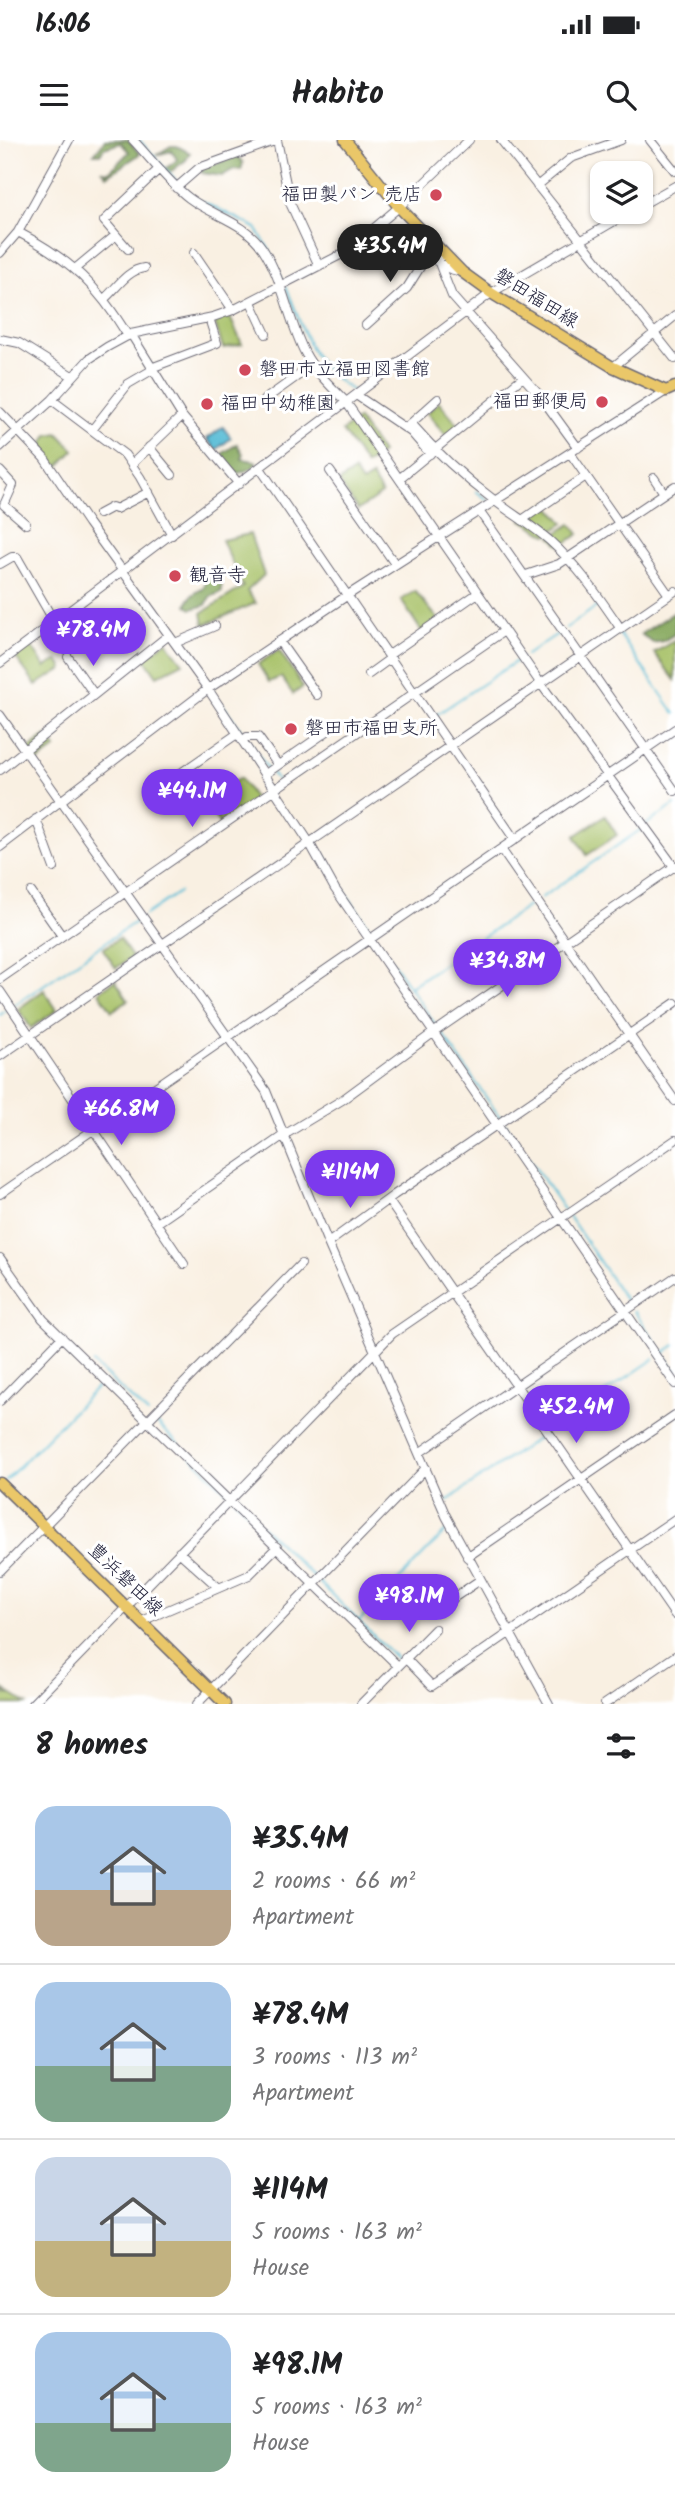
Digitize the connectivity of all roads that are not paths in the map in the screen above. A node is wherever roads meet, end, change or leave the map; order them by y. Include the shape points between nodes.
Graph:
1 (69, 140) edge
2 (133, 140) edge
3 (277, 140) edge
4 (345, 140) edge
5 (469, 140) edge
6 (501, 140) edge
7 (621, 140) edge
8 (650, 140) edge
9 (159, 169) junction
10 (675, 171) edge
11 (537, 186) junction
12 (675, 186) edge
13 (176, 188) junction
14 (653, 199) edge
15 (399, 208) junction
16 (609, 224) edge
17 (377, 226) junction
18 (18, 232) junction
19 (116, 235) junction
20 (580, 240) junction
21 (128, 249) dead end
22 (0, 253) edge
23 (194, 253) dead end
24 (427, 256) junction
25 (439, 257) junction
26 (320, 266) junction
27 (76, 268) junction
28 (144, 268) dead end
29 (282, 287) junction
30 (492, 293) junction
31 (104, 299) junction
32 (251, 302) junction
33 (233, 310) junction
34 (465, 313) junction
35 (675, 316) edge
36 (209, 318) junction
37 (366, 325) dead end
38 (654, 333) junction
39 (266, 334) dead end
40 (130, 335) junction
41 (0, 339) edge
42 (675, 359) edge
43 (313, 365) junction
44 (613, 367) junction
45 (152, 369) junction
46 (72, 376) junction
47 (523, 377) junction
48 (671, 389) edge
49 (356, 395) junction
50 (438, 399) dead end
51 (52, 400) junction
52 (264, 400) dead end
53 (346, 402) junction
54 (0, 412) edge
55 (182, 416) junction
56 (408, 426) junction
57 (19, 430) junction
58 (92, 430) junction
59 (0, 447) edge
60 (149, 447) junction
61 (574, 450) junction
62 (432, 452) junction
63 (132, 464) junction
64 (260, 468) junction
65 (0, 471) edge
66 (330, 471) dead end
67 (172, 475) dead end
68 (586, 476) junction
69 (400, 478) junction
70 (654, 478) dead end
71 (239, 484) junction
72 (675, 485) edge
73 (149, 492) junction
74 (664, 493) junction
75 (495, 501) junction
76 (479, 511) junction
77 (99, 514) dead end
78 (522, 520) junction
79 (26, 524) dead end
80 (619, 524) junction
81 (172, 535) junction
82 (439, 536) junction
83 (568, 558) junction
84 (0, 564) edge
85 (396, 564) junction
86 (123, 572) junction
87 (526, 575) junction
88 (478, 593) junction
89 (672, 593) edge
90 (348, 595) junction
91 (55, 623) junction
92 (215, 626) dead end
93 (621, 629) junction
94 (504, 631) junction
95 (169, 635) junction
96 (179, 641) junction
97 (279, 641) junction
98 (68, 657) dead end
99 (390, 657) junction
100 (582, 657) junction
101 (0, 663) edge
102 (369, 674) dead end
103 (541, 684) junction
104 (208, 689) junction
105 (414, 693) junction
106 (94, 694) junction
107 (317, 695) dead end
108 (0, 715) edge
109 (675, 729) edge
110 (329, 730) dead end
111 (242, 737) junction
112 (452, 746) junction
113 (24, 749) junction
114 (646, 749) junction
115 (0, 770) edge
116 (271, 770) junction
117 (607, 776) junction
118 (162, 786) dead end
119 (274, 789) junction
120 (675, 791) edge
121 (61, 800) junction
122 (36, 819) junction
123 (515, 840) junction
124 (309, 842) junction
125 (0, 847) edge
126 (501, 849) junction
127 (675, 867) edge
128 (54, 868) dead end
129 (125, 891) junction
130 (31, 892) dead end
131 (62, 936) junction
132 (370, 940) junction
133 (565, 942) junction
134 (164, 945) junction
135 (0, 979) edge
136 (0, 991) edge
137 (675, 1003) edge
138 (433, 1033) junction
139 (30, 1035) junction
140 (629, 1035) junction
141 (228, 1037) junction
142 (0, 1056) edge
143 (675, 1101) edge
144 (497, 1126) junction
145 (94, 1130) junction
146 (284, 1135) junction
147 (675, 1140) edge
148 (0, 1194) edge
149 (388, 1200) junction
150 (561, 1218) junction
151 (156, 1223) junction
152 (328, 1243) junction
153 (0, 1258) edge
154 (184, 1264) dead end
155 (301, 1264) dead end
156 (675, 1277) edge
157 (453, 1292) junction
158 (625, 1311) junction
159 (62, 1337) junction
160 (375, 1351) junction
161 (675, 1384) edge
162 (517, 1385) junction
163 (0, 1401) edge
164 (675, 1415) edge
165 (147, 1420) junction
166 (419, 1453) junction
167 (426, 1468) junction
168 (582, 1479) junction
169 (0, 1483) edge
170 (230, 1501) junction
171 (675, 1519) edge
172 (44, 1525) junction
173 (277, 1548) junction
174 (630, 1550) junction
175 (179, 1552) junction
176 (467, 1557) junction
177 (0, 1571) edge
178 (480, 1580) junction
179 (314, 1583) junction
180 (219, 1588) junction
181 (452, 1599) dead end
182 (127, 1606) junction
183 (675, 1615) edge
184 (142, 1621) junction
185 (435, 1629) dead end
186 (510, 1633) junction
187 (675, 1656) edge
188 (402, 1662) junction
189 (210, 1690) junction
190 (32, 1704) edge
191 (197, 1704) edge
192 (225, 1704) edge
193 (361, 1704) edge
194 (549, 1704) edge
195 (605, 1704) edge

1 - 18 street
2 - 9 street
3 - 13 street via 199,168
3 - 26 street via 290,203
4 - 15 main road, 磐田福田線
5 - 15 street
6 - 11 street
7 - 11 street via 571,158
8 - 10 street
9 - 13 street
9 - 19 street via 104,221
11 - 20 street
12 - 14 street
13 - 29 street via 245,230 263,250
15 - 17 street
15 - 25 main road, 磐田福田線
16 - 20 street
17 - 24 street
17 - 26 street
18 - 22 street
18 - 27 street
19 - 21 street
19 - 27 street
20 - 30 street
20 - 38 street
23 - 33 street
24 - 25 street
24 - 37 street via 407,288
25 - 30 main road, 磐田福田線
25 - 34 street via 452,296
26 - 29 street
27 - 31 street
28 - 31 street
29 - 32 street
29 - 43 street
30 - 34 street
30 - 44 main road, 磐田福田線
31 - 40 street
32 - 33 street
32 - 39 street
33 - 36 street
34 - 47 street
34 - 49 street
35 - 38 street
36 - 40 street
36 - 45 street via 217,343
38 - 42 street
38 - 44 street
40 - 45 street
40 - 46 street via 89,359
41 - 46 street via 19,343
43 - 52 street
43 - 53 street
44 - 48 main road, 磐田福田線
45 - 55 street
45 - 58 street via 128,384
46 - 51 street
47 - 61 street
47 - 62 street
48 - 61 street
49 - 53 street
49 - 56 street
50 - 56 street
51 - 57 street
51 - 58 street
53 - 64 street
53 - 69 street
54 - 57 street
55 - 60 street
55 - 71 street
56 - 62 street
57 - 59 street
57 - 86 street
58 - 63 street
60 - 63 street
60 - 67 street
61 - 68 street
61 - 75 street
62 - 69 street
62 - 75 street
63 - 73 street
64 - 71 street
64 - 90 street
65 - 79 street via 13,485 4,505
66 - 85 street
68 - 78 street
68 - 80 street
69 - 82 street
70 - 74 street
71 - 81 street
72 - 74 street
73 - 77 street
73 - 81 street
74 - 80 street
75 - 76 street
75 - 78 street
76 - 82 street
76 - 87 street
78 - 83 street
80 - 83 street
80 - 89 street
81 - 86 street
82 - 85 street
82 - 88 street
83 - 87 street
83 - 93 street
84 - 91 street via 17,557
85 - 90 street
86 - 91 street
86 - 95 street
87 - 100 street
88 - 94 street
88 - 99 street
89 - 93 street
90 - 97 street
90 - 99 street
91 - 101 street
92 - 96 street
93 - 100 street
94 - 103 street
94 - 105 street
95 - 96 street
95 - 106 street
96 - 104 street
97 - 104 street
97 - 107 street
98 - 106 street
99 - 102 street
99 - 105 street
100 - 103 street
100 - 114 street
103 - 112 street
103 - 117 street
104 - 111 street
104 - 121 street
105 - 112 street
105 - 119 street
106 - 113 street
108 - 113 street
109 - 114 street
110 - 116 street
111 - 116 street
111 - 116 street via 258,737
111 - 118 street
112 - 123 street
112 - 124 street
113 - 115 street
113 - 121 street
114 - 117 street
114 - 120 street
116 - 119 street
117 - 123 street
117 - 127 street
119 - 124 street
119 - 129 street
121 - 122 street
121 - 129 street
122 - 125 street
122 - 128 street
123 - 126 street
124 - 132 street
124 - 134 street
126 - 132 street
126 - 133 street
127 - 133 street
129 - 131 street
129 - 134 street
130 - 131 street
131 - 135 street
132 - 138 street
132 - 141 street
133 - 138 street
133 - 140 street
134 - 139 street
134 - 141 street
136 - 139 street
137 - 140 street
138 - 144 street
138 - 146 street via 342,1100
139 - 142 street
139 - 145 street
140 - 143 street
140 - 144 street
141 - 145 street
141 - 146 street via 266,1091
144 - 149 street
144 - 150 street
145 - 148 street
145 - 151 street
146 - 151 street
146 - 152 street
147 - 150 street
149 - 152 street
149 - 157 street
150 - 157 street
150 - 158 street
151 - 154 street
152 - 160 street
153 - 159 street via 34,1307
155 - 165 street
156 - 158 street
157 - 160 street
157 - 162 street
158 - 161 street
158 - 162 street
159 - 163 street
159 - 165 street
160 - 166 street
160 - 170 street
162 - 166 street
162 - 168 street
164 - 168 street
165 - 170 street
165 - 172 street
166 - 167 street
167 - 176 street
167 - 179 street
168 - 174 street
168 - 176 street
169 - 172 main road, 豊浜磐田線
170 - 173 street
170 - 175 street
171 - 174 street
172 - 177 street
172 - 182 main road, 豊浜磐田線
173 - 179 street
173 - 180 street via 249,1575
174 - 183 street
174 - 186 street
175 - 180 street
175 - 182 street
176 - 178 street
178 - 181 street
178 - 186 street
179 - 188 street
179 - 189 street
180 - 184 street
182 - 184 main road, 豊浜磐田線
182 - 190 street
184 - 189 main road, 豊浜磐田線
185 - 188 street
186 - 188 street via 432,1686
186 - 194 street
187 - 195 street
188 - 193 street
189 - 191 street
189 - 192 main road, 豊浜磐田線

